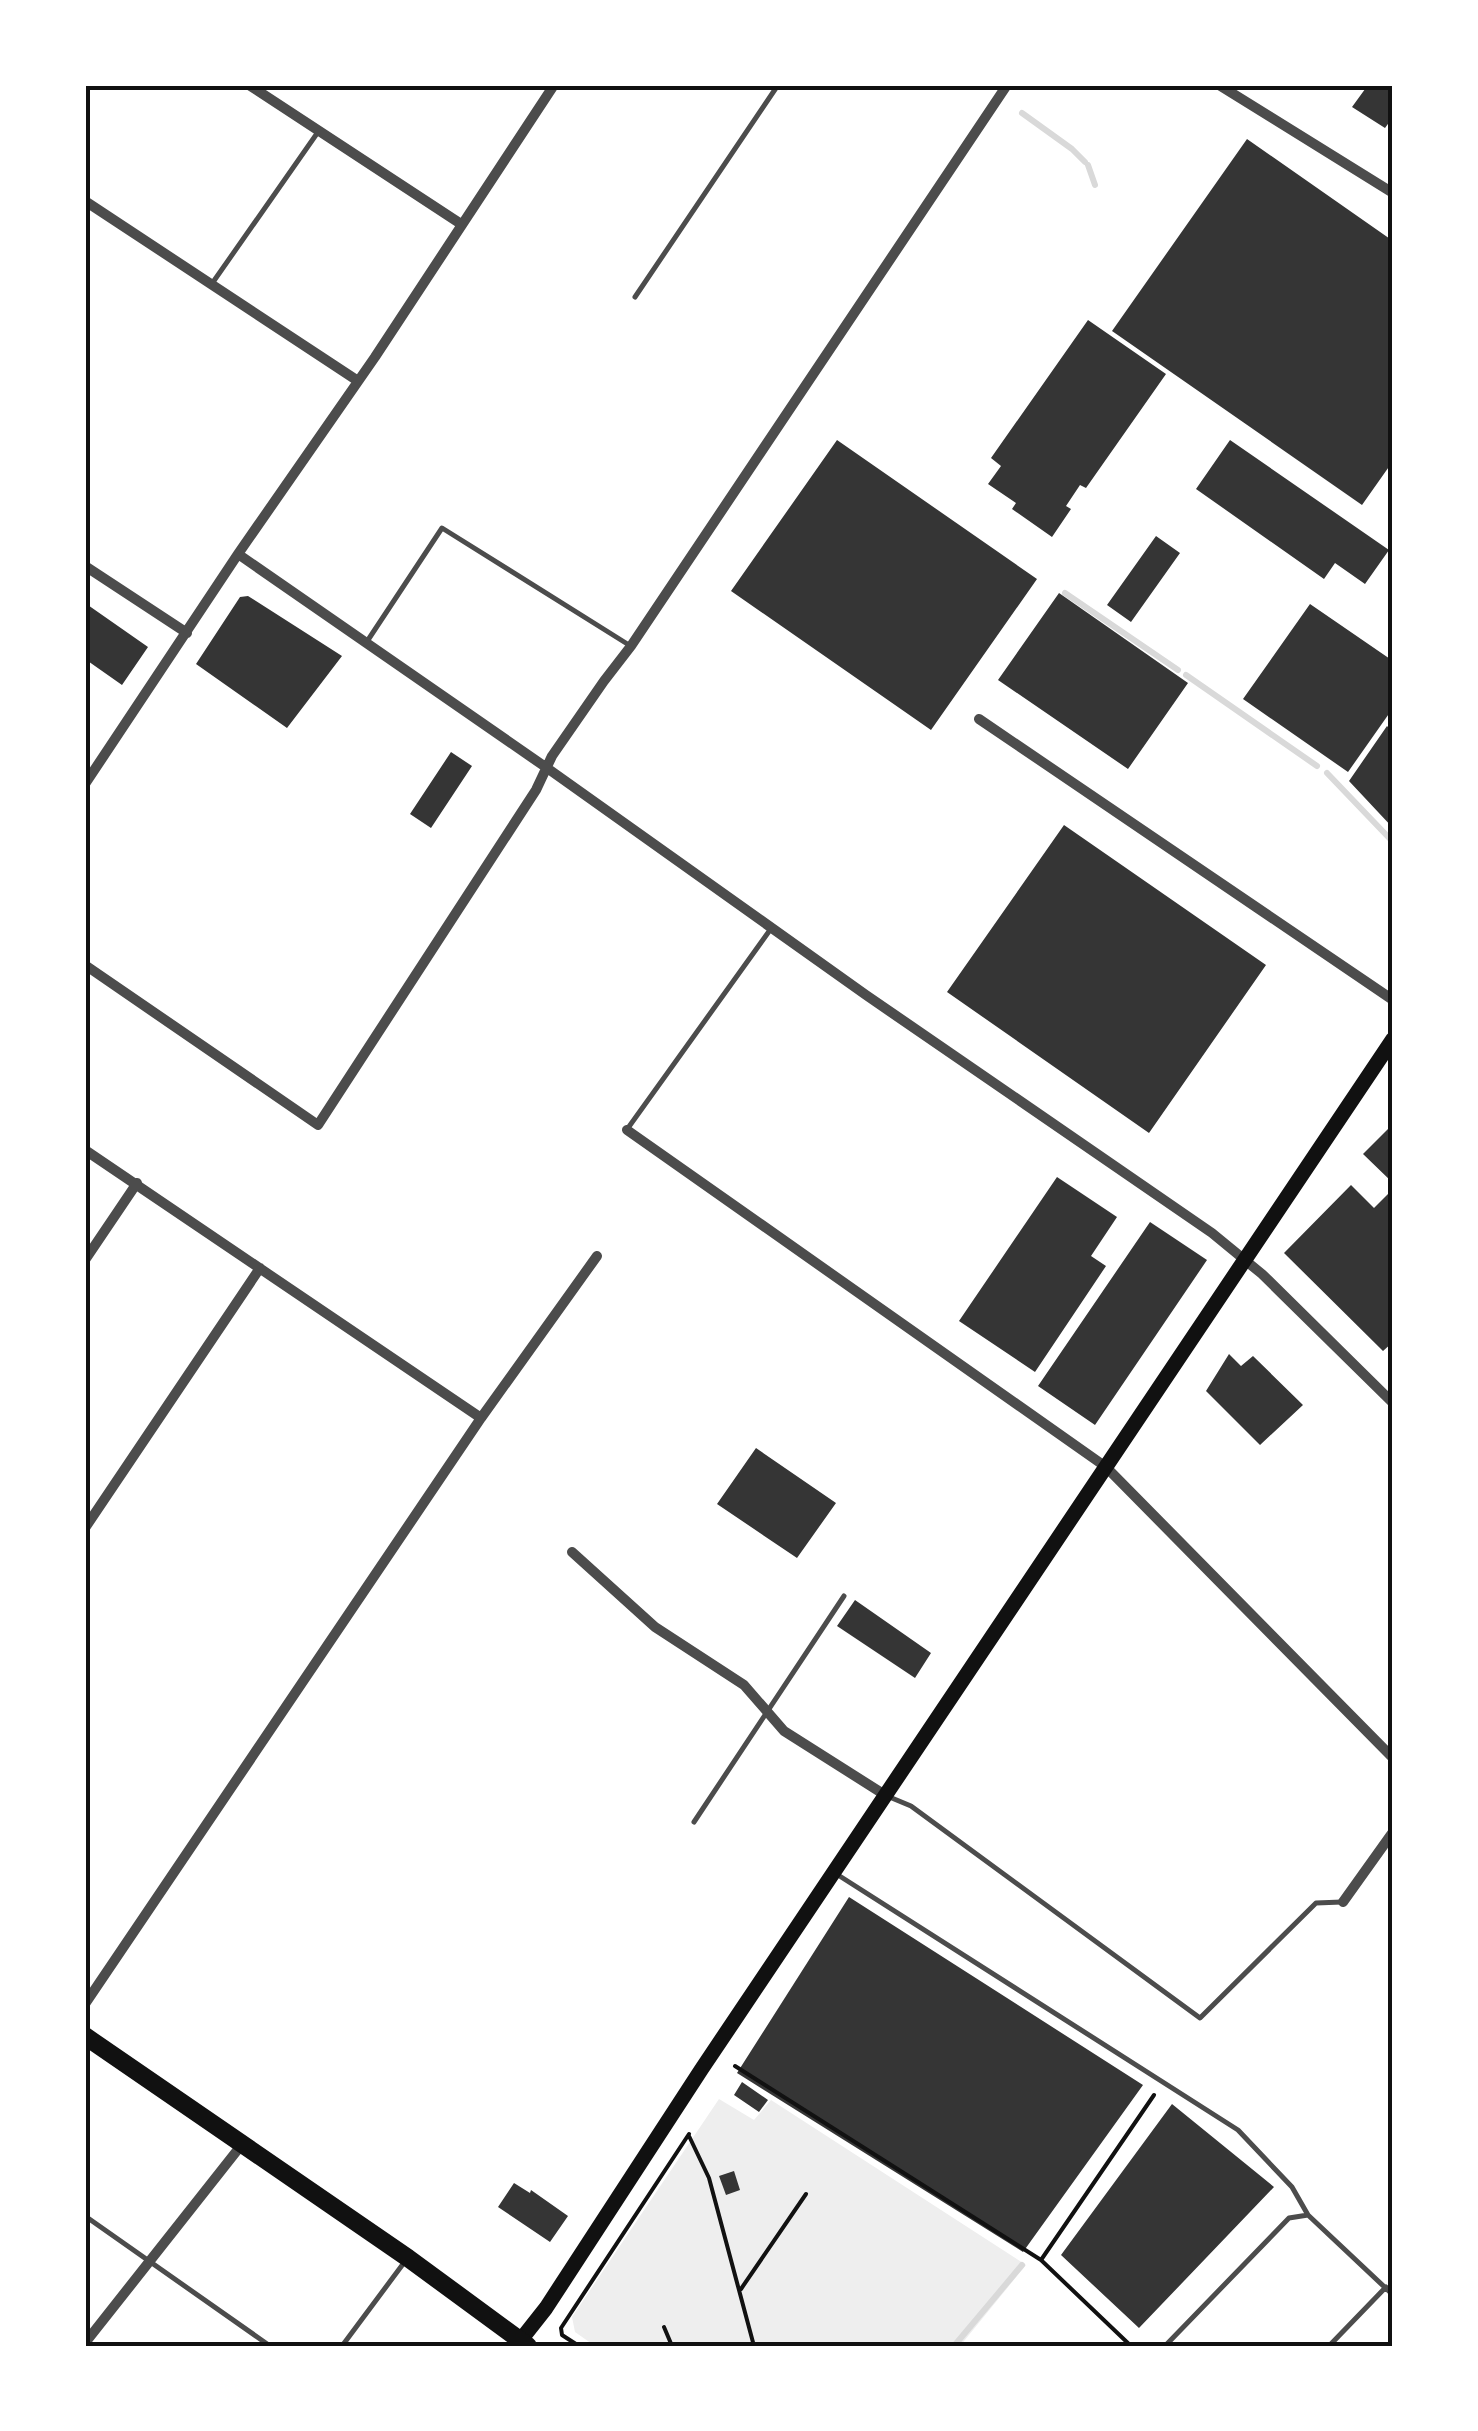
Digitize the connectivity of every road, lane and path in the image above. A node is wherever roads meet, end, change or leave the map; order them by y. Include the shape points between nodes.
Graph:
1 (249, 85) edge
2 (554, 85) edge
3 (778, 85) edge
4 (1006, 85) edge
5 (1219, 85) edge
6 (318, 132) junction
7 (1393, 192) edge
8 (85, 201) edge
9 (461, 224) junction
10 (210, 285) junction
11 (635, 297) dead end
12 (358, 381) junction
13 (238, 554) junction
14 (85, 566) edge
15 (187, 633) junction
16 (366, 643) junction
17 (631, 646) junction
18 (978, 719) dead end
19 (547, 768) junction
20 (85, 784) edge
21 (772, 927) junction
22 (85, 965) edge
23 (1393, 1000) edge
24 (1393, 1039) edge
25 (627, 1130) joint
26 (85, 1150) edge
27 (137, 1184) junction
28 (596, 1256) dead end
29 (85, 1260) edge
30 (1245, 1260) junction
31 (260, 1268) junction
32 (1393, 1403) edge
33 (481, 1418) junction
34 (1106, 1466) junction
35 (85, 1528) edge
36 (572, 1552) dead end
37 (844, 1596) dead end
38 (769, 1712) junction
39 (1393, 1758) edge
40 (885, 1795) junction
41 (694, 1822) dead end
42 (1393, 1832) edge
43 (834, 1872) junction
44 (1343, 1902) joint
45 (85, 2004) edge
46 (85, 2036) edge
47 (735, 2066) dead end
48 (1163, 2083) junction
49 (243, 2143) junction
50 (806, 2194) dead end
51 (1308, 2215) junction
52 (85, 2216) edge
53 (408, 2258) junction
54 (1040, 2260) junction
55 (150, 2261) junction
56 (1386, 2288) junction
57 (740, 2292) junction
58 (1393, 2294) edge
59 (664, 2327) dead end
60 (85, 2343) edge
61 (522, 2344) edge
62 (270, 2346) edge
63 (342, 2346) edge
64 (579, 2346) edge
65 (672, 2346) edge
66 (754, 2346) edge
67 (1130, 2346) edge
68 (1165, 2346) edge
69 (1329, 2346) edge

1 - 6 street
2 - 9 street
3 - 11 lane
4 - 17 street
5 - 7 street
6 - 9 street
6 - 10 lane
8 - 10 street
9 - 12 street
10 - 12 street
12 - 13 street
13 - 15 street
13 - 16 street
14 - 15 street
15 - 20 street
16 - 17 lane via 442,528
16 - 19 street
17 - 19 street
18 - 23 street
19 - 21 street
19 - 22 street via 318,1125
21 - 25 lane
21 - 30 street
24 - 30 main road
25 - 34 street
26 - 27 street
27 - 29 street
27 - 31 street
28 - 33 street
30 - 32 street
30 - 34 main road
31 - 33 street
31 - 35 street
33 - 45 street
34 - 39 street
34 - 40 main road
36 - 38 street via 654,1626 744,1685
37 - 38 lane
38 - 40 street via 784,1731
38 - 41 lane
40 - 43 main road
40 - 44 lane via 911,1806 1200,2018 1316,1902
42 - 44 street
43 - 48 lane
43 - 61 main road
46 - 49 main road
47 - 54 path
48 - 51 lane via 1238,2130 1292,2187
48 - 54 path
49 - 53 main road
49 - 55 street
50 - 57 path
51 - 56 lane
51 - 68 lane via 1290,2218
52 - 55 lane
53 - 61 main road
53 - 63 lane
54 - 67 path
55 - 60 street
55 - 62 lane
56 - 58 lane
56 - 69 lane
57 - 64 path via 709,2178 689,2134 561,2328
57 - 66 path
59 - 65 path

